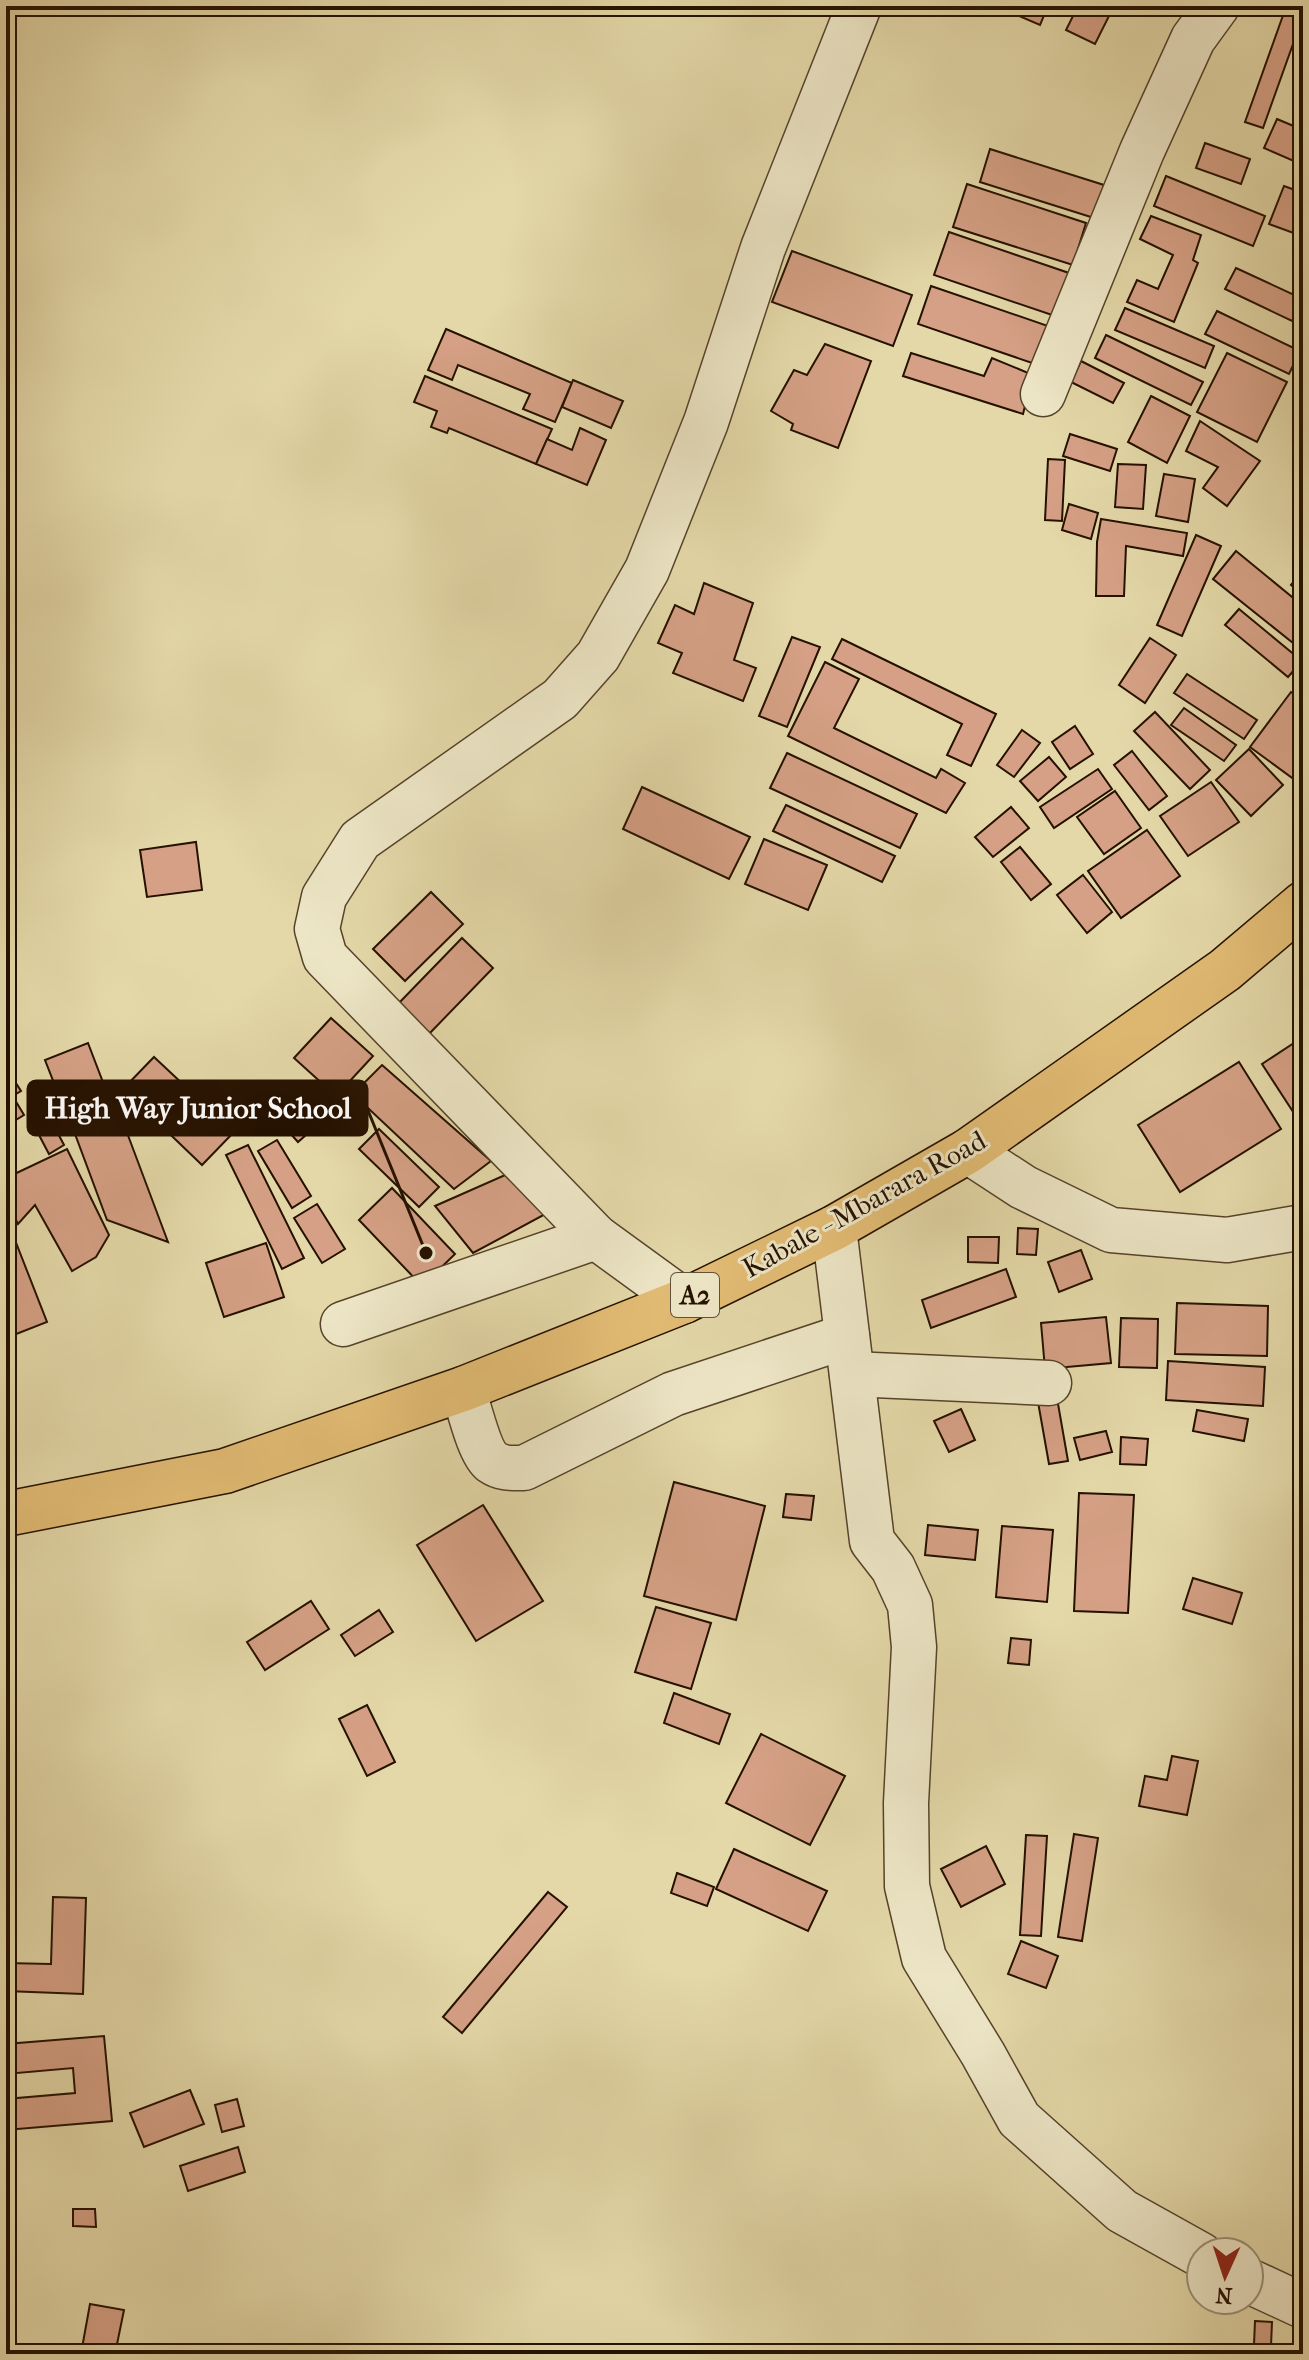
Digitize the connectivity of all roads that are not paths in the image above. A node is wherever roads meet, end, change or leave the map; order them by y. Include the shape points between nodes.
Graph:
1 (859, 6) edge
2 (1217, 6) edge
3 (1043, 394) dead end
4 (1303, 904) edge
5 (968, 1151) junction
6 (1303, 1227) edge
7 (834, 1228) junction
8 (596, 1237) junction
9 (684, 1301) junction
10 (343, 1324) dead end
11 (850, 1355) junction
12 (1049, 1383) dead end
13 (463, 1389) junction
14 (6, 1514) edge
15 (1185, 2246) edge
16 (1265, 2288) edge
17 (1303, 2306) edge

1 - 8 street via 763,248 706,422 647,570 598,656 560,699 360,840 324,897 317,929 325,957
2 - 3 street via 1193,39 1142,151
4 - 5 main road, Kabale - Mbarara Road / A2 via 1225,970
5 - 6 street via 1023,1187 1111,1230 1227,1240
5 - 7 main road, Kabale - Mbarara Road / A2
7 - 9 main road, Kabale - Mbarara Road / A2
7 - 11 street
8 - 9 street
8 - 10 street
9 - 13 main road, Kabale - Mbarara Road / A2
11 - 12 street
11 - 13 street via 673,1394 524,1468 490,1461
11 - 15 street via 872,1541 893,1568 910,1605 914,1647 907,1886 924,1958 1019,2119 1122,2211
13 - 14 main road, Kabale - Mbarara Road / A2 via 225,1471
16 - 17 street

